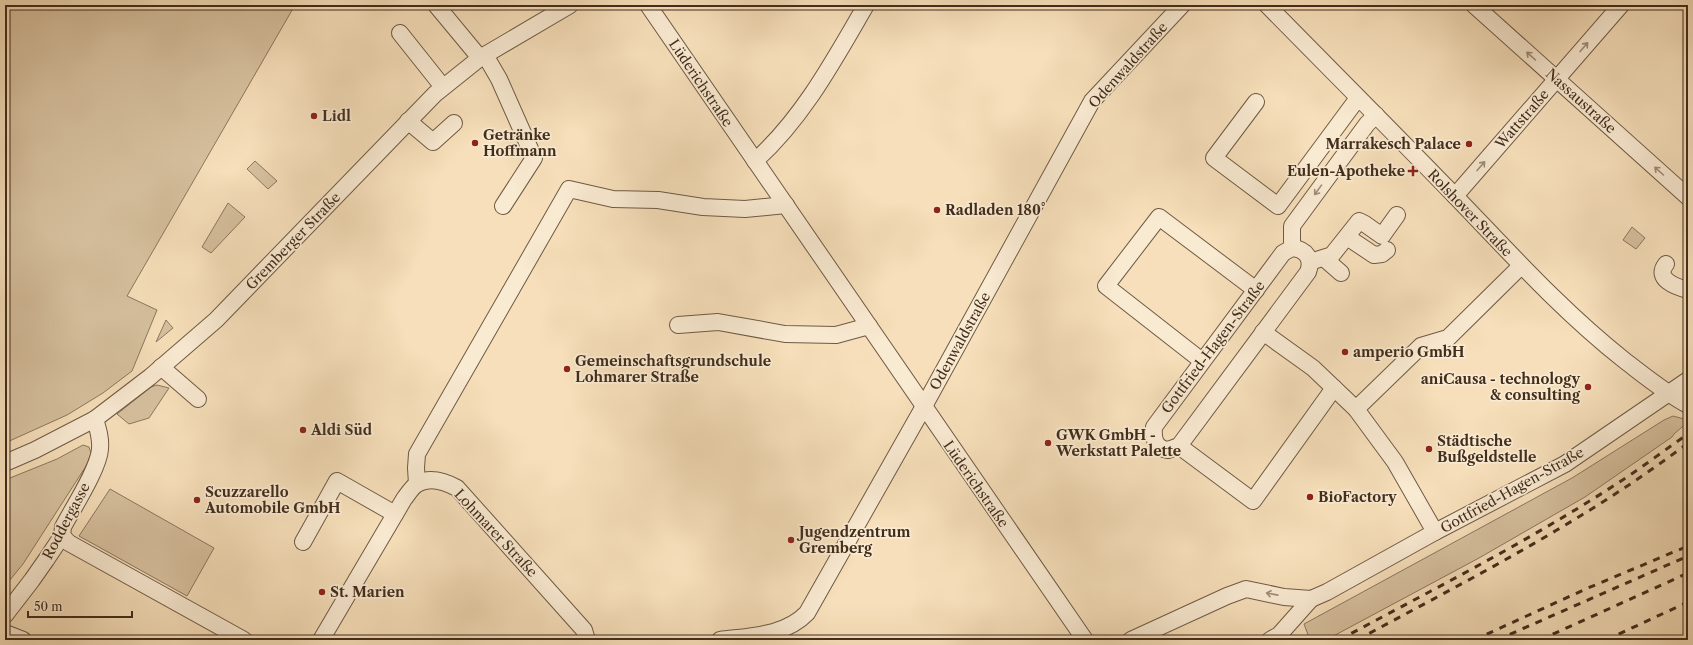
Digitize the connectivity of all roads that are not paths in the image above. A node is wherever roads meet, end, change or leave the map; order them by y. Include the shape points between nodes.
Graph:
1 (436, 5) edge
2 (570, 5) edge
3 (648, 5) edge
4 (866, 5) edge
5 (1182, 5) edge
6 (1267, 5) edge
7 (1474, 5) edge
8 (1621, 5) edge
9 (400, 33) dead end
10 (482, 57) junction
11 (1557, 79) junction
12 (443, 87) junction
13 (1358, 98) junction
14 (1256, 102) dead end
15 (1376, 115) junction
16 (408, 121) junction
17 (454, 123) dead end
18 (754, 161) junction
19 (1455, 196) junction
20 (1688, 197) edge
21 (786, 205) junction
22 (503, 206) dead end
23 (1398, 215) dead end
24 (1347, 237) junction
25 (1292, 248) junction
26 (1387, 250) dead end
27 (1317, 260) junction
28 (1666, 264) dead end
29 (1521, 266) junction
30 (1341, 273) dead end
31 (1256, 290) junction
32 (1688, 290) edge
33 (678, 325) dead end
34 (869, 326) junction
35 (1264, 332) junction
36 (1202, 361) junction
37 (161, 367) junction
38 (1688, 380) edge
39 (1334, 388) junction
40 (1669, 395) junction
41 (198, 399) dead end
42 (1688, 405) edge
43 (923, 408) junction
44 (1356, 409) junction
45 (95, 419) junction
46 (1178, 446) junction
47 (5, 463) edge
48 (417, 484) junction
49 (394, 514) junction
50 (1435, 532) junction
51 (62, 536) junction
52 (303, 542) dead end
53 (1311, 599) junction
54 (5, 615) edge
55 (5, 632) edge
56 (23, 640) edge
57 (244, 640) edge
58 (322, 640) edge
59 (586, 640) edge
60 (720, 640) edge
61 (1084, 640) edge
62 (1131, 640) edge
63 (1270, 640) edge

1 - 10 street
2 - 10 street, Gremberger Straße
3 - 18 street, Lüderichstraße
4 - 18 street via 813,94 774,143
5 - 43 street, Odenwaldstraße via 1092,101
6 - 13 street, Rolshover Straße
11 -> 7 street, Nassaustraße
11 -> 8 street, Wattstraße
9 - 12 street
10 - 12 street, Gremberger Straße
10 - 22 street via 498,79 534,158
19 -> 11 street, Wattstraße
20 -> 11 street, Nassaustraße
12 - 16 street, Gremberger Straße
13 - 14 street via 1278,206 1214,158
13 - 15 street, Rolshover Straße
15 - 19 street, Rolshover Straße
15 -> 25 street via 1292,226
16 - 17 street via 433,142
16 - 37 street, Gremberger Straße via 216,320
18 - 21 street, Lüderichstraße
19 - 29 street, Rolshover Straße
21 - 34 street, Lüderichstraße
21 - 48 street via 745,209 704,207 658,200 613,199 569,188 417,454
23 - 24 street via 1382,236 1359,222
24 - 26 street via 1374,255
24 - 27 street via 1332,256
25 - 27 street via 1302,250
25 - 31 street, Gottfried-Hagen-Straße via 1283,253
27 - 30 street
27 - 35 street
28 - 32 street via 1662,276 1680,288
29 - 40 street, Rolshover Straße via 1580,324
29 - 44 street via 1448,338 1421,346
31 - 36 street, Gottfried-Hagen-Straße
31 - 36 street via 1159,217 1106,286
33 - 34 street via 718,322 789,334 836,335
34 - 43 street, Lüderichstraße
35 - 39 street, Gottfried-Hagen-Straße via 1313,368
35 - 46 street
36 - 46 street, Gottfried-Hagen-Straße via 1154,427 1154,439 1159,447 1168,450
37 - 41 street
37 - 45 street, Gremberger Straße
38 - 40 street, Gottfried-Hagen-Straße
39 - 44 street, Gottfried-Hagen-Straße
39 - 46 street via 1253,501
40 - 42 street, Rolshover Straße
40 - 50 street, Gottfried-Hagen-Straße via 1565,464
43 - 60 street, Odenwaldstraße via 807,613 796,624 776,632
43 - 61 street, Lüderichstraße
44 - 50 street, Gottfried-Hagen-Straße via 1395,462
45 - 47 street, Gremberger Straße
45 - 51 street, Roddergasse via 100,438 98,463 63,526
48 - 49 street
48 - 59 street, Lohmarer Straße via 432,480 458,488 584,630
49 - 52 street via 338,481
49 - 58 street
50 - 53 street, Gottfried-Hagen-Straße
51 - 54 street, Roddergasse
51 - 57 street via 69,543
53 -> 62 street, Gottfried-Hagen-Straße via 1284,597 1246,589
53 - 63 street via 1279,635
55 - 56 street

